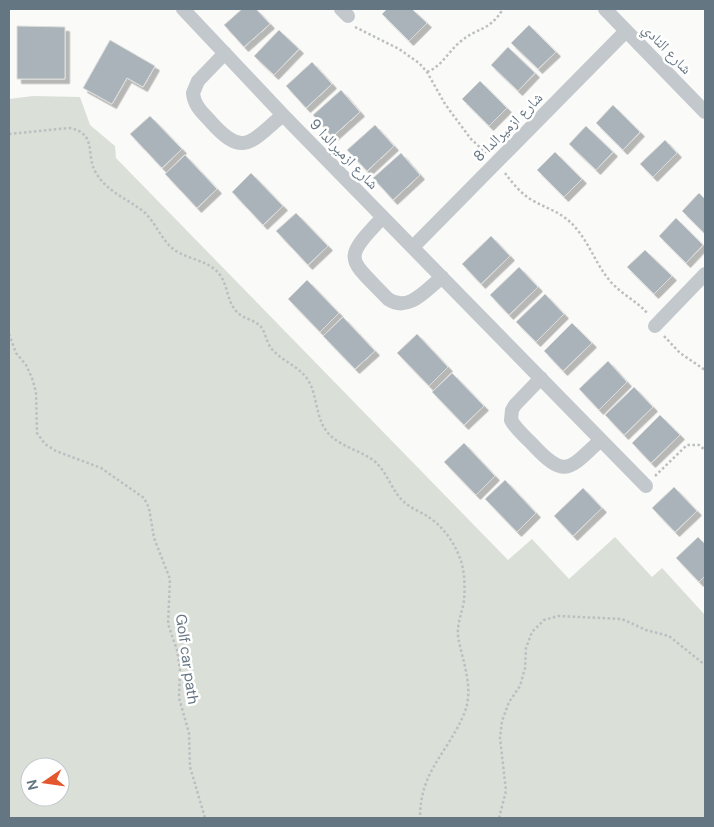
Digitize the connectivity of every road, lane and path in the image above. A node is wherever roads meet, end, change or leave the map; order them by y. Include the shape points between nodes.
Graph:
1 (183, 9) edge
2 (503, 9) edge
3 (605, 9) edge
4 (345, 12) edge
5 (626, 30) junction
6 (225, 53) junction
7 (428, 72) junction
8 (705, 112) edge
9 (283, 115) junction
10 (9, 134) edge
11 (496, 162) junction
12 (383, 217) junction
13 (413, 247) junction
14 (705, 274) edge
15 (442, 277) junction
16 (655, 326) junction
17 (9, 334) edge
18 (705, 370) edge
19 (541, 378) junction
20 (601, 440) junction
21 (705, 450) edge
22 (646, 486) joint
23 (705, 666) edge
24 (205, 818) edge
25 (420, 818) edge
26 (498, 818) edge

1 - 6 street, شارع ازميرالدا 9
2 - 7 path via 493,23 458,43
3 - 5 street, شارع النادي
4 - 7 path via 360,31 409,56
5 - 8 street, شارع النادي
5 - 11 street, شارع ازميرالدا 8
6 - 9 street, شارع ازميرالدا 9
6 - 9 street via 198,81 193,93 197,106 226,138 232,142 248,142
7 - 11 path via 445,104 471,139
9 - 12 street, شارع ازميرالدا 9
10 - 25 path via 70,128 85,135 94,170 103,184 146,214 169,245 181,255 219,273 230,303 237,312 261,326 276,354 308,381 321,424 328,433 336,441 376,462 404,502 440,526 452,543 461,562 464,582 458,636 468,686 465,711 424,784
11 - 13 street, شارع ازميرالدا 8
11 - 16 path via 527,196 576,227 607,278 644,309
12 - 13 street, شارع ازميرالدا 9
12 - 15 street via 357,244 354,254 356,265 388,299 394,303 408,303
13 - 15 street, شارع ازميرالدا 9
14 - 16 street
15 - 19 street, شارع ازميرالدا 9
16 - 18 path via 680,353
17 - 24 path, Golf car path via 16,354 32,378 36,392 37,433 44,444 101,468 144,498 149,508 154,538 170,579 168,624 180,669 179,693 189,733 190,767
19 - 20 street, شارع ازميرالدا 9
19 - 20 street via 515,405 511,420 550,463 561,468 573,464
20 - 22 street, شارع ازميرالدا 9
21 - 22 path via 699,445 688,445
23 - 26 path via 669,636 622,619 558,616 544,620 532,632 520,686 502,720 500,738 506,791

